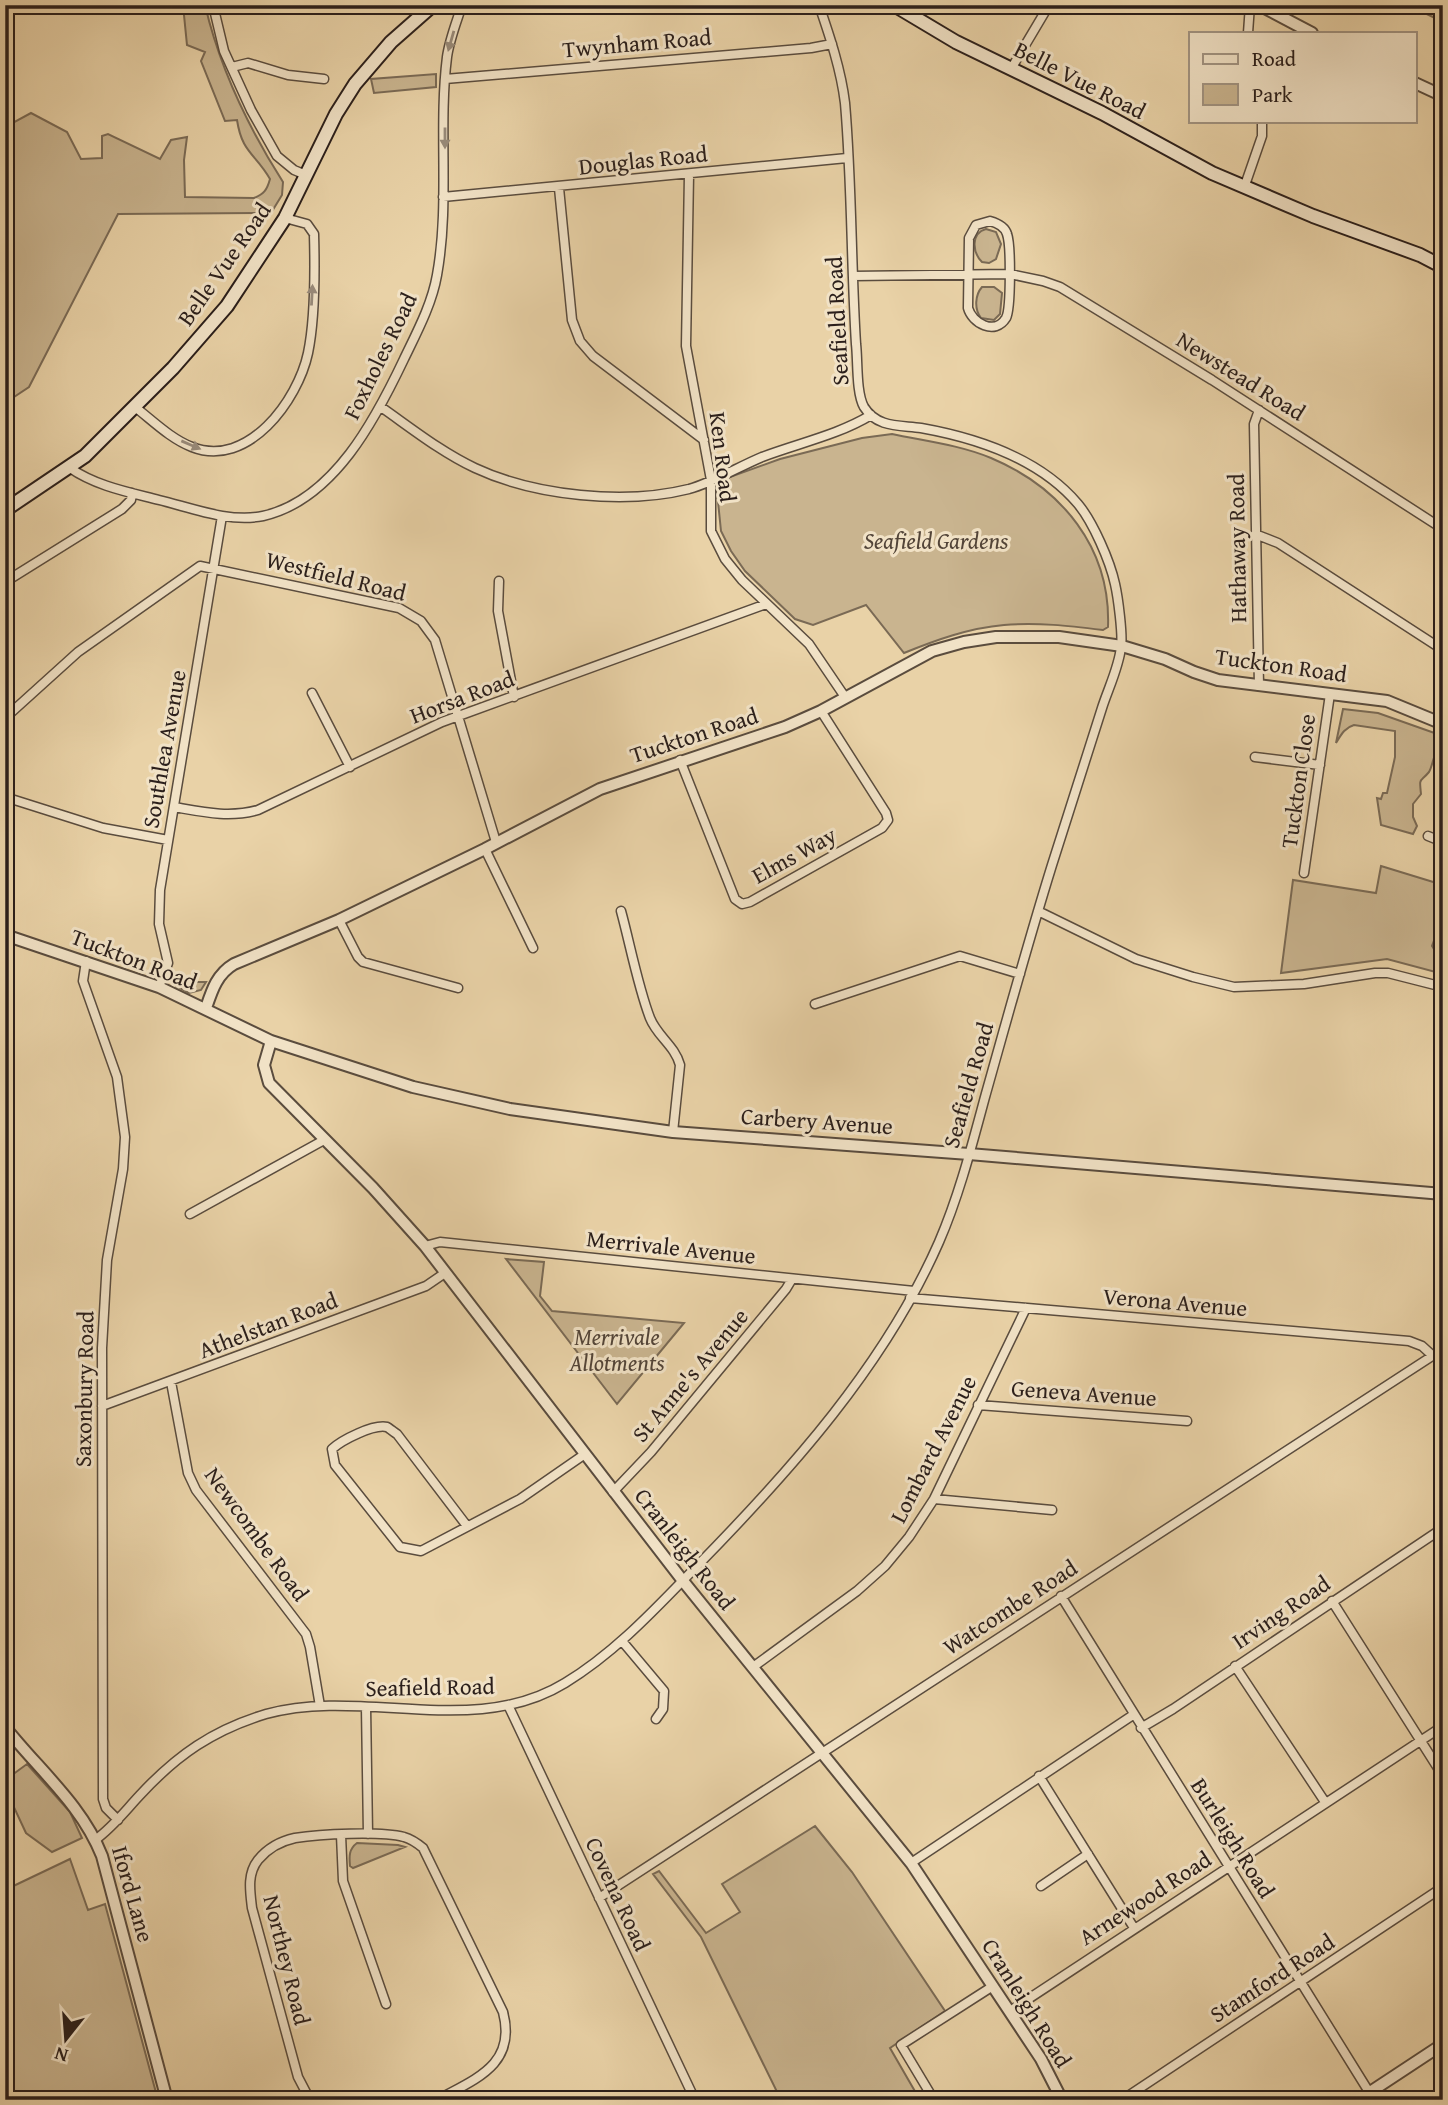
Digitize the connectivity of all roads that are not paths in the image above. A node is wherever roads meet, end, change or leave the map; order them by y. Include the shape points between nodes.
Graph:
1 (213, 5) edge
2 (433, 5) edge
3 (460, 5) edge
4 (820, 5) edge
5 (894, 5) edge
6 (1049, 5) edge
7 (1250, 5) edge
8 (1259, 5) edge
9 (1248, 32) edge
10 (1310, 32) edge
11 (832, 44) junction
12 (232, 67) junction
13 (1012, 69) junction
14 (324, 79) dead end
15 (445, 79) junction
16 (1416, 83) edge
17 (1443, 96) edge
18 (1262, 122) edge
19 (847, 158) junction
20 (306, 175) junction
21 (689, 175) junction
22 (559, 188) junction
23 (1244, 188) junction
24 (443, 197) junction
25 (285, 218) junction
26 (1443, 267) edge
27 (968, 274) junction
28 (1010, 274) junction
29 (853, 276) junction
30 (135, 407) junction
31 (381, 407) junction
32 (1259, 410) junction
33 (872, 415) junction
34 (704, 440) junction
35 (69, 468) junction
36 (711, 480) junction
37 (132, 493) junction
38 (5, 510) edge
39 (222, 516) junction
40 (1443, 529) edge
41 (1255, 534) junction
42 (215, 568) junction
43 (499, 581) dead end
44 (5, 582) edge
45 (766, 604) junction
46 (1122, 646) junction
47 (1443, 650) edge
48 (1259, 686) junction
49 (312, 693) dead end
50 (1330, 694) junction
51 (513, 697) junction
52 (845, 697) junction
53 (821, 711) junction
54 (457, 716) junction
55 (5, 718) edge
56 (1443, 724) edge
57 (1255, 757) dead end
58 (680, 760) junction
59 (1320, 765) junction
60 (349, 767) junction
61 (5, 797) edge
62 (174, 807) junction
63 (1428, 836) dead end
64 (168, 840) junction
65 (496, 842) junction
66 (1443, 842) edge
67 (485, 849) junction
68 (1304, 873) dead end
69 (621, 911) dead end
70 (1038, 911) junction
71 (339, 920) junction
72 (5, 936) edge
73 (533, 948) dead end
74 (86, 961) junction
75 (1020, 974) junction
76 (1443, 986) edge
77 (159, 987) junction
78 (458, 988) dead end
79 (815, 1004) dead end
80 (206, 1008) junction
81 (271, 1041) junction
82 (673, 1132) junction
83 (324, 1140) junction
84 (969, 1154) junction
85 (1443, 1194) edge
86 (190, 1214) dead end
87 (425, 1246) junction
88 (445, 1273) junction
89 (792, 1279) junction
90 (912, 1295) junction
91 (1026, 1308) junction
92 (1443, 1349) edge
93 (1433, 1356) junction
94 (171, 1382) junction
95 (978, 1405) junction
96 (102, 1406) junction
97 (1187, 1420) dead end
98 (585, 1454) junction
99 (613, 1492) junction
100 (934, 1499) junction
101 (1052, 1510) dead end
102 (467, 1526) junction
103 (1443, 1528) edge
104 (682, 1581) junction
105 (1061, 1596) junction
106 (1332, 1601) junction
107 (622, 1641) junction
108 (1235, 1666) junction
109 (752, 1667) junction
110 (508, 1705) junction
111 (320, 1706) junction
112 (366, 1707) junction
113 (1133, 1715) junction
114 (656, 1719) dead end
115 (1443, 1726) edge
116 (5, 1727) edge
117 (1141, 1728) junction
118 (1420, 1741) junction
119 (823, 1753) junction
120 (1039, 1776) junction
121 (1443, 1776) edge
122 (1325, 1802) junction
123 (118, 1820) junction
124 (341, 1835) junction
125 (368, 1835) junction
126 (95, 1840) junction
127 (1088, 1854) junction
128 (911, 1863) junction
129 (1229, 1865) junction
130 (1041, 1886) dead end
131 (1443, 1887) edge
132 (599, 1898) junction
133 (1134, 1928) junction
134 (1299, 1983) junction
135 (993, 1986) junction
136 (386, 2004) dead end
137 (1010, 2011) junction
138 (1443, 2044) edge
139 (1372, 2096) edge
140 (167, 2100) edge
141 (310, 2100) edge
142 (437, 2100) edge
143 (695, 2100) edge
144 (934, 2100) edge
145 (1062, 2100) edge
146 (1122, 2100) edge
147 (1358, 2100) edge

1 - 12 street
2 - 20 main road, Belle Vue Road via 367,67 336,114
3 -> 15 street, Foxholes Road
4 - 11 street, Seafield Road
5 - 13 main road, Belle Vue Road
6 - 13 street
7 - 9 street
8 - 10 street
11 - 15 street, Twynham Road
11 - 19 street, Seafield Road via 844,98
12 - 14 street via 248,63 288,75
12 - 20 street via 277,156
13 - 23 main road, Belle Vue Road
15 -> 24 street, Foxholes Road
16 - 17 street
18 - 23 street via 1262,136
19 - 21 street, Douglas Road
19 - 29 street, Seafield Road
20 - 25 main road, Belle Vue Road
21 - 22 street, Douglas Road
21 - 34 street, Ken Road via 686,346
22 - 24 street, Douglas Road
22 - 34 street via 572,320 580,341 593,356
23 - 26 main road, Belle Vue Road
24 - 31 street, Foxholes Road via 440,261 432,297
25 - 30 main road, Belle Vue Road via 227,306
30 -> 25 street via 169,433 206,451 246,444 274,419 302,373 310,336 314,234 307,224
27 - 28 street, Newstead Road
27 - 28 street via 972,229 990,221 1007,234
27 - 28 street via 970,316 988,326 1004,321 1007,314
27 - 29 street, Newstead Road
28 - 32 street, Newstead Road via 1060,287
29 - 33 street, Seafield Road via 860,397
30 - 35 main road, Belle Vue Road
31 - 36 street via 458,460 496,477 544,489 638,495 676,492
31 - 39 street, Foxholes Road via 331,475 300,500 263,516
32 - 40 street, Newstead Road
32 - 41 street, Hathaway Road via 1254,424
33 - 36 street
33 - 46 street, Seafield Road via 881,423 993,447 1052,481 1080,506 1116,587
34 - 36 street, Ken Road
35 - 37 street, Foxholes Road via 87,480
35 - 38 main road, Belle Vue Road
36 - 45 street, Ken Road via 711,531 725,559
37 - 39 street, Foxholes Road
37 - 44 street via 122,509
39 - 42 street, Southlea Avenue
41 - 47 street via 1278,543
41 - 48 street, Hathaway Road
42 - 54 street, Westfield Road via 400,608 412,615 435,640
42 - 55 street via 200,566 78,652
42 - 62 street, Southlea Avenue
43 - 51 street via 498,611
45 - 51 street, Horsa Road
45 - 52 street, Ken Road via 809,644
46 - 48 street, Tuckton Road via 1219,680
46 - 52 street, Tuckton Road via 1059,637 996,636 932,651
46 - 70 street, Seafield Road
48 - 50 street, Tuckton Road
49 - 60 street
50 - 56 street, Tuckton Road via 1387,701
50 - 59 street, Tuckton Close
51 - 54 street, Horsa Road
52 - 53 street, Tuckton Road
53 - 58 street, Tuckton Road
53 - 58 street, Elms Way via 887,820 882,828 750,902 742,904 735,899
54 - 60 street, Horsa Road
54 - 65 street, Westfield Road
57 - 59 street
58 - 65 street, Tuckton Road via 600,789
59 - 68 street, Tuckton Close
60 - 62 street, Horsa Road via 242,814
61 - 64 street via 103,828
62 - 64 street, Southlea Avenue
63 - 66 street
64 - 77 street, Southlea Avenue via 159,907 167,964
65 - 67 street, Tuckton Road
67 - 71 street, Tuckton Road
67 - 73 street
69 - 82 street via 650,1020 680,1065
70 - 75 street, Seafield Road
70 - 76 street via 1136,959 1234,987 1304,985 1375,973
71 - 78 street via 363,962
71 - 80 street, Tuckton Road via 225,970
72 - 74 street, Tuckton Road
74 - 77 street, Tuckton Road
74 - 96 street, Saxonbury Road via 83,981 117,1077 124,1137 107,1264
75 - 79 street via 960,956
75 - 84 street, Seafield Road
77 - 80 street, Tuckton Road
80 - 81 street, Carbery Avenue
81 - 82 street, Carbery Avenue via 391,1081 462,1098
81 - 83 street, Cranleigh Road via 264,1065 269,1083
82 - 84 street, Carbery Avenue
83 - 86 street
83 - 87 street, Cranleigh Road
84 - 85 street, Carbery Avenue
84 - 90 street, Seafield Road via 941,1239
87 - 88 street, Cranleigh Road
87 - 89 street, Merrivale Avenue via 440,1242
88 - 94 street, Athelstan Road via 426,1286
88 - 98 street, Cranleigh Road
89 - 90 street, Merrivale Avenue
89 - 99 street, St Anne's Avenue
90 - 91 street, Verona Avenue
90 - 104 street, Seafield Road via 875,1357 798,1456
91 - 93 street, Verona Avenue via 1409,1341
91 - 95 street, Lombard Avenue
92 - 93 street, Watcombe Road
93 - 105 street, Watcombe Road
94 - 96 street, Athelstan Road
94 - 111 street, Newcombe Road via 188,1472 196,1490 306,1634
95 - 97 street, Geneva Avenue
95 - 100 street, Lombard Avenue
96 - 123 street, Saxonbury Road via 103,1799
98 - 99 street, Cranleigh Road
98 - 102 street via 520,1499
99 - 104 street, Cranleigh Road
100 - 101 street
100 - 109 street, Lombard Avenue via 885,1566
102 - 102 street via 421,1551 400,1547 335,1465 332,1449 342,1440 388,1427
103 - 106 street, Irving Road
104 - 107 street, Seafield Road
104 - 109 street, Cranleigh Road
105 - 113 street, Burleigh Road
105 - 119 street, Watcombe Road
106 - 108 street, Irving Road
106 - 118 street
107 - 110 street, Seafield Road via 558,1687
107 - 114 street via 664,1691 663,1709
108 - 117 street, Irving Road
108 - 122 street
109 - 119 street, Cranleigh Road
110 - 112 street, Seafield Road via 429,1710
110 - 132 street, Covena Road
111 - 112 street, Seafield Road
111 - 123 street, Seafield Road via 266,1714 213,1733 176,1760
112 - 125 street
113 - 117 street, Burleigh Road
113 - 120 street
115 - 118 street, Arnewood Road
116 - 126 street, Iford Lane via 75,1808
117 - 129 street, Burleigh Road
118 - 121 street
118 - 122 street, Arnewood Road
119 - 128 street, Cranleigh Road
119 - 132 street, Watcombe Road
120 - 127 street
120 - 128 street
122 - 129 street, Arnewood Road
123 - 126 street, Seafield Road
124 - 125 street, Northey Road
124 - 136 street via 343,1881
124 - 141 street, Northey Road via 294,1838 274,1846 258,1860 249,1888 286,2038
125 - 142 street, Northey Road via 403,1836 423,1847 507,2024 494,2065
126 - 140 street, Iford Lane
127 - 130 street
127 - 133 street
128 - 135 street, Cranleigh Road
129 - 133 street, Arnewood Road
129 - 134 street, Burleigh Road
131 - 134 street, Stamford Road
132 - 143 street, Covena Road
133 - 137 street, Arnewood Road
134 - 139 street, Burleigh Road
134 - 146 street, Stamford Road
135 - 137 street, Cranleigh Road
135 - 144 street via 901,2045
137 - 145 street, Cranleigh Road
138 - 139 street
139 - 147 street

